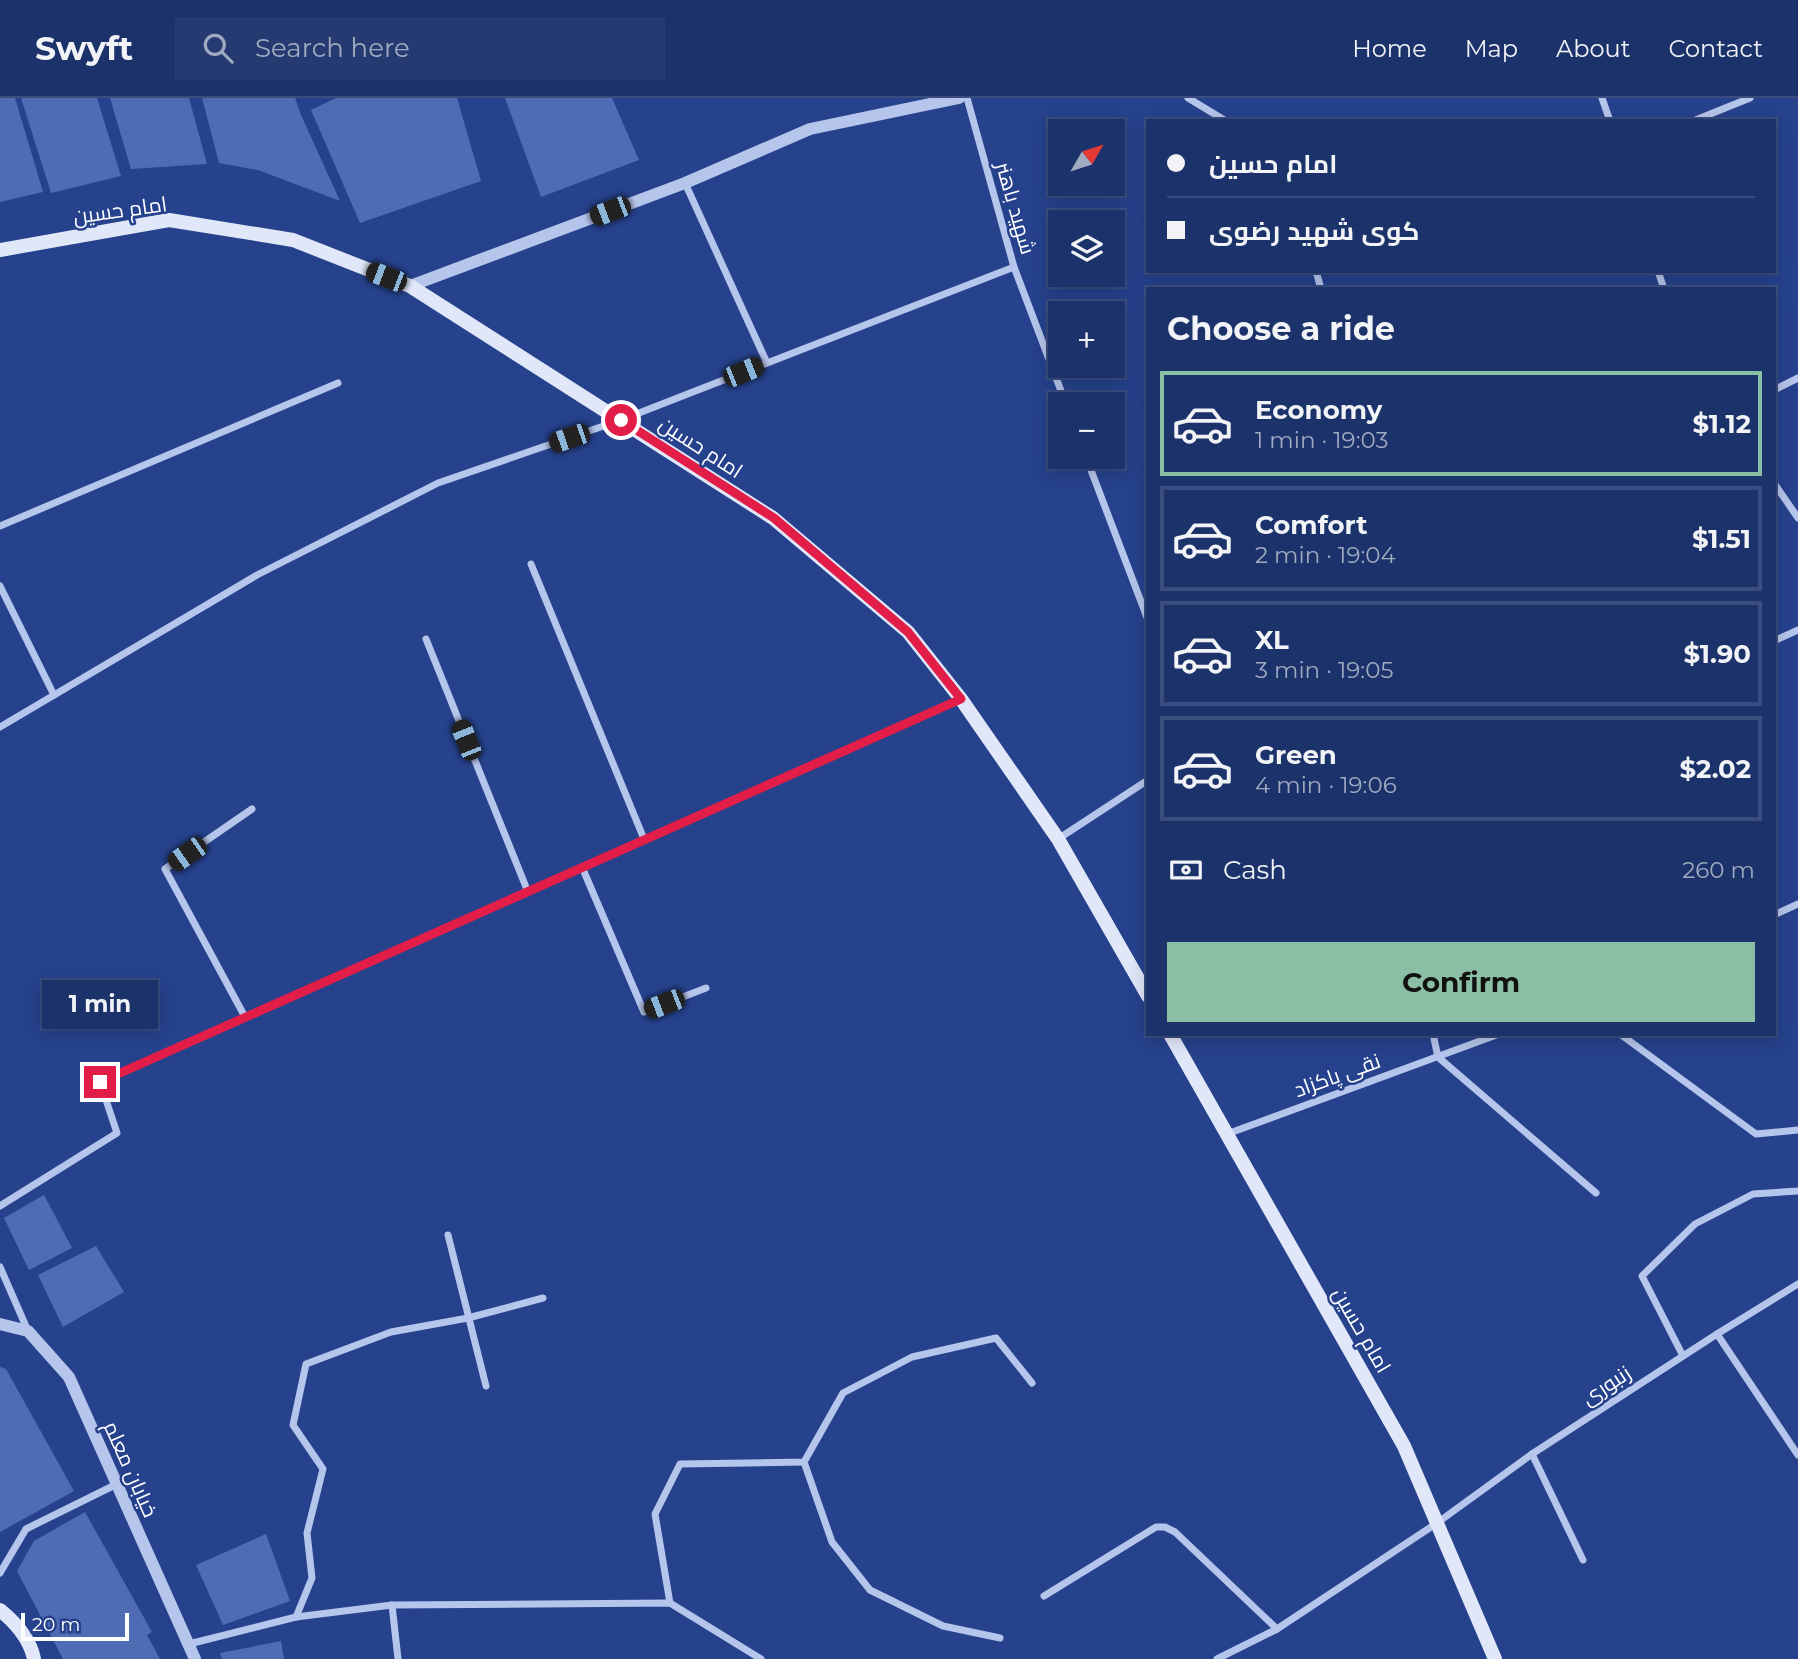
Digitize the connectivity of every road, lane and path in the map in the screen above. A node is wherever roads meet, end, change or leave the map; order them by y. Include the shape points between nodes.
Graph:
1 (959, 98) edge
2 (967, 98) edge
3 (1188, 98) edge
4 (1602, 98) edge
5 (1750, 98) edge
6 (1223, 119) edge
7 (1609, 119) edge
8 (1698, 119) edge
9 (685, 183) junction
10 (0, 250) edge
11 (1014, 267) junction
12 (410, 286) junction
13 (767, 363) junction
14 (1798, 378) edge
15 (338, 383) dead end
16 (1776, 389) edge
17 (1061, 392) edge
18 (621, 420) junction
19 (1091, 469) edge
20 (1776, 485) edge
21 (1798, 518) edge
22 (0, 526) edge
23 (531, 564) dead end
24 (0, 586) edge
25 (1146, 615) edge
26 (1798, 630) edge
27 (426, 639) dead end
28 (1776, 640) edge
29 (54, 695) junction
30 (961, 699) junction
31 (0, 727) edge
32 (1146, 781) edge
33 (252, 808) dead end
34 (644, 839) junction
35 (1058, 839) junction
36 (582, 867) junction
37 (528, 892) junction
38 (1798, 904) edge
39 (1776, 914) edge
40 (706, 988) dead end
41 (1146, 993) edge
42 (245, 1017) junction
43 (1171, 1036) edge
44 (1433, 1036) edge
45 (1494, 1036) edge
46 (1623, 1036) edge
47 (1438, 1057) junction
48 (1798, 1130) edge
49 (1227, 1135) junction
50 (1798, 1191) edge
51 (1596, 1193) dead end
52 (0, 1206) edge
53 (449, 1234) dead end
54 (0, 1267) edge
55 (1798, 1284) edge
56 (543, 1298) dead end
57 (468, 1318) junction
58 (0, 1324) edge
59 (28, 1331) junction
60 (1717, 1334) junction
61 (1683, 1356) junction
62 (1032, 1383) dead end
63 (486, 1386) dead end
64 (1532, 1454) junction
65 (1798, 1455) edge
66 (804, 1462) junction
67 (117, 1484) junction
68 (1437, 1523) junction
69 (1583, 1560) dead end
70 (0, 1573) edge
71 (1044, 1596) dead end
72 (670, 1603) junction
73 (392, 1605) junction
74 (0, 1610) edge
75 (296, 1617) junction
76 (1277, 1629) junction
77 (1000, 1638) dead end
78 (189, 1644) junction
79 (34, 1659) edge
80 (195, 1659) edge
81 (398, 1659) edge
82 (761, 1659) edge
83 (1217, 1659) edge
84 (1495, 1659) edge

1 - 9 street via 810,129
2 - 11 street, شهید باهنر
3 - 6 street
4 - 7 street
5 - 8 street
9 - 12 street
9 - 13 street
10 - 12 main road, امام حسین via 169,220 293,240
11 - 13 street
11 - 17 street, شهید باهنر
12 - 18 main road, امام حسین
13 - 18 street
14 - 16 street
15 - 22 street
18 - 29 street via 438,483 257,575
18 - 30 main road, امام حسین via 774,518 908,632
19 - 25 street
20 - 21 street
23 - 34 street
24 - 29 street
26 - 28 street
27 - 37 street
29 - 31 street
30 - 34 street
30 - 35 main road, امام حسین
32 - 35 street
33 - 42 street via 165,869
34 - 36 street
35 - 41 main road, امام حسین
36 - 37 street
36 - 40 street via 644,1012
37 - 42 street
38 - 39 street
42 - 52 street via 100,1082 117,1133
43 - 49 main road, امام حسین
44 - 47 street
45 - 47 street, نقی پاکزاد
46 - 48 street via 1756,1133
47 - 49 street, نقی پاکزاد
47 - 51 street
49 - 68 main road, امام حسین via 1404,1446
50 - 61 street via 1753,1194 1695,1224 1643,1276
53 - 57 street
54 - 59 street
55 - 60 street, زنبوری
56 - 57 street
57 - 63 street
57 - 75 street via 391,1332 306,1364 293,1425 323,1469 307,1533 312,1578
58 - 59 street
59 - 67 street, خیابان معلم via 69,1377
60 - 61 street, زنبوری
60 - 65 street
61 - 64 street, زنبوری
62 - 66 street via 996,1338 912,1357 843,1393
64 - 68 street, زنبوری
64 - 69 street
66 - 72 street via 680,1464 655,1514
66 - 77 street via 832,1542 870,1590 943,1626
67 - 70 street via 26,1530
67 - 78 street, خیابان معلم
68 - 76 street, زنبوری
68 - 84 main road, امام حسین
71 - 76 street via 1156,1527 1165,1527
72 - 73 street
72 - 82 street
73 - 75 street
73 - 81 street
74 - 79 main road via 32,1648
75 - 78 street
76 - 83 street, زنبوری
78 - 80 street, خیابان معلم

